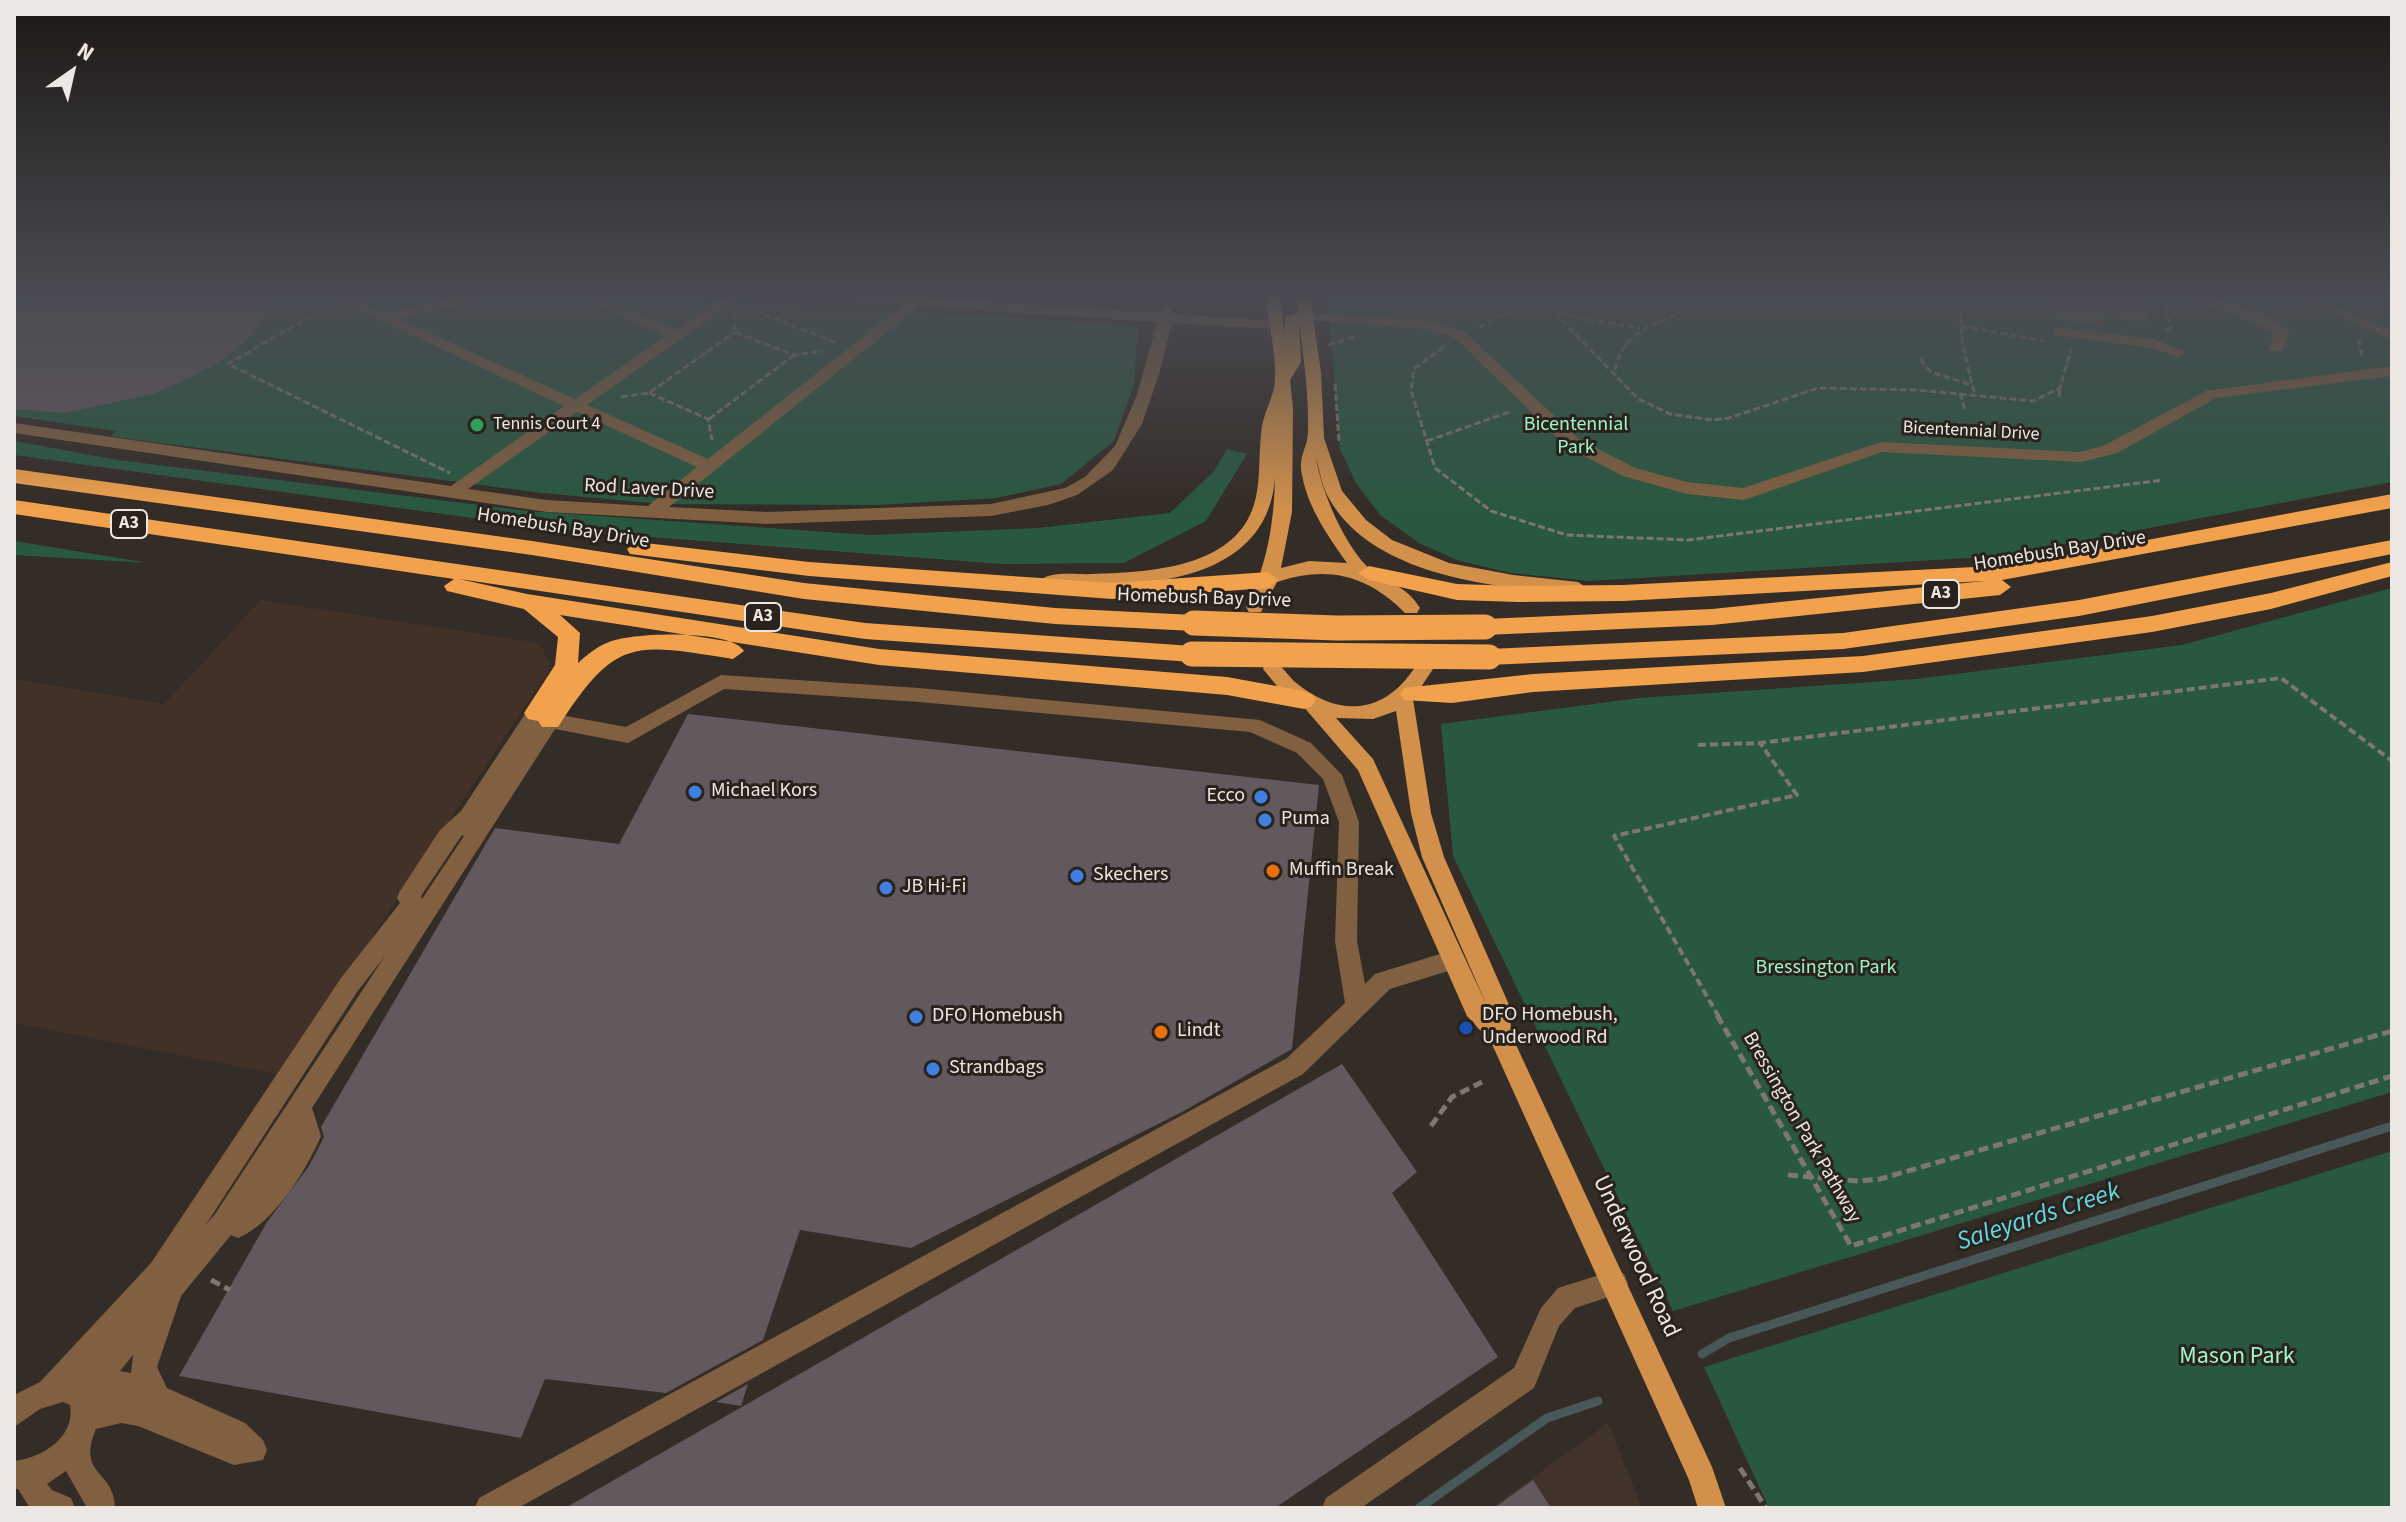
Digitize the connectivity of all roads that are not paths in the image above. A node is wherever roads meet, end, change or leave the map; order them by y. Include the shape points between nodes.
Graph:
1 (499, 368) edge
2 (628, 368) edge
3 (833, 368) edge
4 (1153, 368) edge
5 (1279, 368) edge
6 (1290, 368) edge
7 (1312, 368) edge
8 (1495, 368) edge
9 (2392, 371) edge
10 (1281, 385) junction
11 (578, 403) junction
12 (14, 428) edge
13 (1316, 438) junction
14 (712, 464) junction
15 (14, 476) edge
16 (453, 494) junction
17 (2392, 501) edge
18 (14, 507) edge
19 (2392, 513) edge
20 (649, 514) junction
21 (14, 521) edge
22 (243, 541) junction
23 (2392, 547) edge
24 (532, 548) junction
25 (336, 555) junction
26 (2392, 569) edge
27 (1366, 572) junction
28 (1269, 579) junction
29 (1012, 584) junction
30 (1623, 593) junction
31 (527, 602) junction
32 (1255, 607) dead end
33 (1411, 608) dead end
34 (879, 657) junction
35 (1272, 669) dead end
36 (1424, 669) dead end
37 (1408, 697) junction
38 (1307, 702) junction
39 (543, 717) junction
40 (1453, 960) junction
41 (1357, 1006) junction
42 (1499, 1034) junction
43 (299, 1105) junction
44 (210, 1243) junction
45 (1615, 1283) junction
46 (168, 1289) junction
47 (50, 1390) junction
48 (151, 1393) junction
49 (83, 1404) junction
50 (14, 1413) edge
51 (73, 1444) junction
52 (23, 1474) edge
53 (61, 1508) edge
54 (101, 1508) edge
55 (489, 1508) edge
56 (1336, 1508) edge
57 (1712, 1508) edge

1 - 11 street
2 - 11 street
3 - 14 street
4 - 20 street, Rod Laver Drive via 1123,450 1097,476 1057,497 991,510 865,517
5 - 10 main road
6 - 10 main road
7 - 13 main road
8 - 9 street, Bicentennial Drive via 1573,443 1629,472 1687,488 1744,494 1881,447 2081,457 2111,449 2212,394
10 - 28 main road via 1283,512
10 - 29 main road via 1271,406 1262,509 1243,539 1225,553 1200,565 1160,573
11 - 14 street
11 - 16 street
12 - 16 street, Rod Laver Drive
13 - 27 main road via 1308,455 1317,502
13 - 30 main road via 1326,452 1326,476 1341,503 1365,528 1402,551 1476,576
14 - 20 street
15 - 24 highway, Homebush Bay Drive / A3
16 - 20 street, Rod Laver Drive
17 - 30 highway via 2014,572
18 - 22 highway, A3
19 - 24 highway, Homebush Bay Drive / A3, bridge via 2029,584 1712,617 1485,627 1337,628 1055,616 804,591
21 - 22 highway
22 - 25 highway, A3
23 - 25 highway, A3, bridge via 2079,608 1843,641 1489,657 1192,654 865,631
24 - 29 highway via 597,544 809,569
25 - 31 highway
26 - 37 highway via 2271,601 2152,624 1863,664 1533,683
27 - 28 main road via 1313,566
27 - 30 highway via 1457,592
27 - 33 main road
28 - 29 highway via 1137,591
28 - 32 main road
31 - 34 highway
31 - 39 highway via 569,633 572,648
34 - 38 highway via 1227,686
34 - 39 highway via 793,658 643,641 623,644 587,668
35 - 38 main road, Underwood Road
36 - 37 main road
37 - 38 main road via 1390,709 1365,712
37 - 42 main road, Underwood Road via 1421,813 1433,857 1499,1007
38 - 40 main road, Underwood Road via 1366,765
39 - 41 street via 628,735 721,682 1253,725 1304,748 1332,775 1349,822 1346,941
39 - 43 street
39 - 47 street via 468,817 447,836 412,890 408,898 413,903 349,985 160,1272
40 - 41 street via 1383,981
40 - 42 main road, Underwood Road via 1475,1009
41 - 55 street via 1295,1066
42 - 45 main road, Underwood Road
43 - 44 street
43 - 44 street via 293,1137 238,1225
44 - 46 street
45 - 56 street via 1567,1297 1550,1317 1524,1378
45 - 57 main road, Underwood Road
46 - 48 street via 143,1369 154,1387
46 - 49 street
47 - 49 street via 63,1388
47 - 50 street
48 - 49 street via 112,1383
48 - 49 street via 235,1433 253,1450 234,1451 138,1412
49 - 51 street
51 - 52 street via 47,1468
51 - 54 street via 81,1473 101,1499
52 - 53 street via 42,1500

